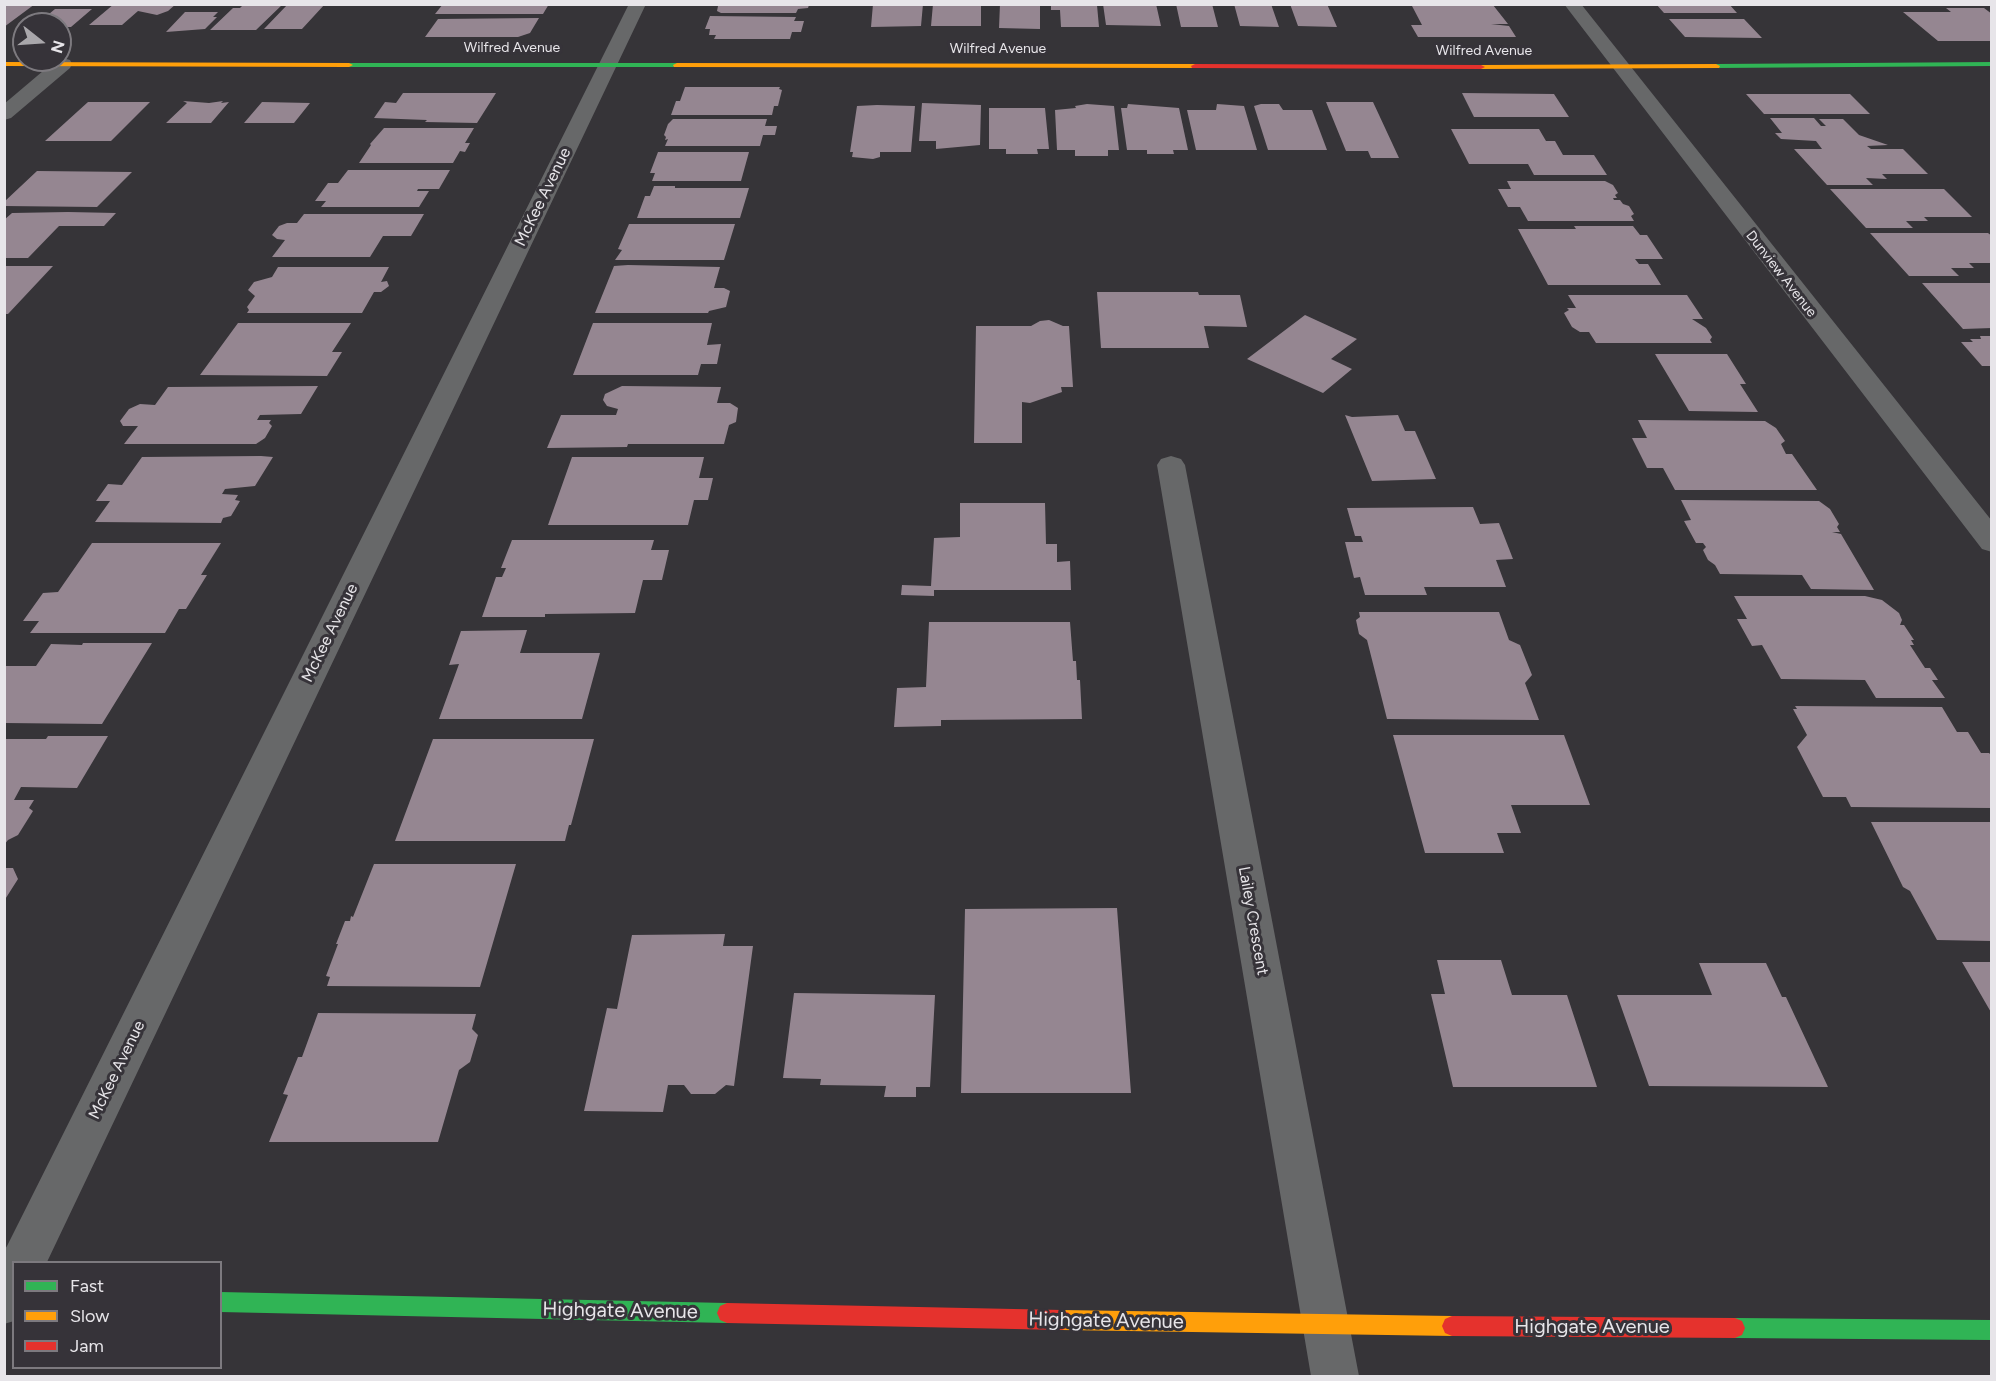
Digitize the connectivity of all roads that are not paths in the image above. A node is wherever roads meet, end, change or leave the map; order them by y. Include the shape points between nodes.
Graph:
1 (638, 4) edge
2 (1572, 4) edge
3 (72, 64) edge
4 (1992, 64) edge
5 (609, 65) junction
6 (1619, 67) junction
7 (54, 72) edge
8 (4, 114) edge
9 (1171, 465) dead end
10 (1992, 542) edge
11 (24, 1261) edge
12 (12, 1287) edge
13 (4, 1302) edge
14 (222, 1302) edge
15 (1326, 1325) junction
16 (1992, 1330) edge
17 (1335, 1377) edge

1 - 5 street, McKee Avenue
2 - 6 street, Dunview Avenue
3 - 5 street, Wilfred Avenue
4 - 6 street, Wilfred Avenue
5 - 6 street, Wilfred Avenue
5 - 11 street, McKee Avenue
6 - 10 street, Dunview Avenue
7 - 8 street
9 - 15 street, Lailey Crescent
12 - 13 street
14 - 15 street, Highgate Avenue
15 - 16 street, Highgate Avenue
15 - 17 street, Lailey Crescent

